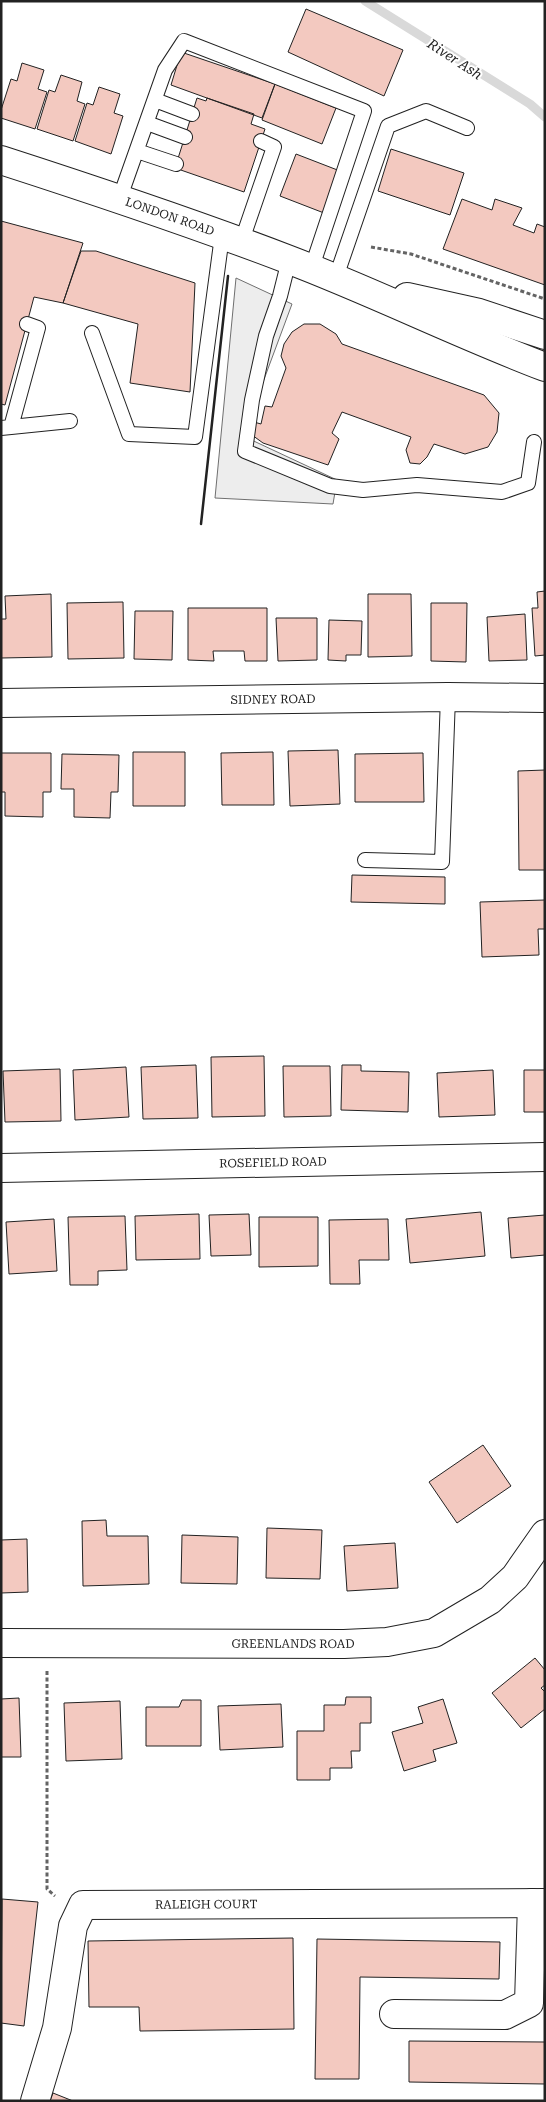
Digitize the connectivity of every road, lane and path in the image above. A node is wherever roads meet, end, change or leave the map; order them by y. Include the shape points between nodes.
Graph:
1 (155, 100) junction
2 (192, 114) dead end
3 (146, 123) junction
4 (467, 128) dead end
5 (184, 138) dead end
6 (261, 141) dead end
7 (137, 151) junction
8 (1, 160) edge
9 (176, 164) dead end
10 (119, 200) junction
11 (232, 240) junction
12 (347, 243) junction
13 (312, 270) junction
14 (545, 299) edge
15 (27, 324) dead end
16 (92, 333) dead end
17 (545, 335) edge
18 (545, 367) edge
19 (70, 421) dead end
20 (6, 427) edge
21 (534, 442) dead end
22 (448, 697) junction
23 (545, 698) edge
24 (1, 703) edge
25 (365, 860) dead end
26 (545, 1157) edge
27 (1, 1168) edge
28 (545, 1534) edge
29 (47, 1642) junction
30 (1, 1643) edge
31 (539, 1903) edge
32 (77, 1917) junction
33 (394, 2014) dead end
34 (35, 2101) edge

1 - 2 lane
1 - 3 lane
1 - 13 lane via 165,70 184,41 364,111
3 - 5 lane
3 - 7 lane
4 - 12 lane via 426,111 388,126
6 - 11 lane via 274,147 260,166
7 - 9 lane
7 - 10 lane
8 - 10 street, LONDON ROAD
10 - 11 street, LONDON ROAD
11 - 13 street, LONDON ROAD
11 - 16 lane via 195,437 129,434
12 - 13 lane
12 - 14 path via 411,254
13 - 17 street, LONDON ROAD via 479,313
13 - 18 street, LONDON ROAD
13 - 21 lane via 280,296 266,336 245,451 330,486 363,490 417,485 502,492 528,483
15 - 20 lane via 38,328
19 - 20 lane
22 - 23 street, SIDNEY ROAD
22 - 24 street, SIDNEY ROAD
22 - 25 lane via 442,862
26 - 27 street, ROSEFIELD ROAD
28 - 29 street, GREENLANDS ROAD via 515,1577 490,1600 434,1633 387,1642 344,1644
29 - 30 street, GREENLANDS ROAD
29 - 32 path via 47,1889
31 - 32 street, RALEIGH COURT via 82,1905
31 - 33 street, RALEIGH COURT via 529,2003 505,2014
32 - 34 street via 57,2028

